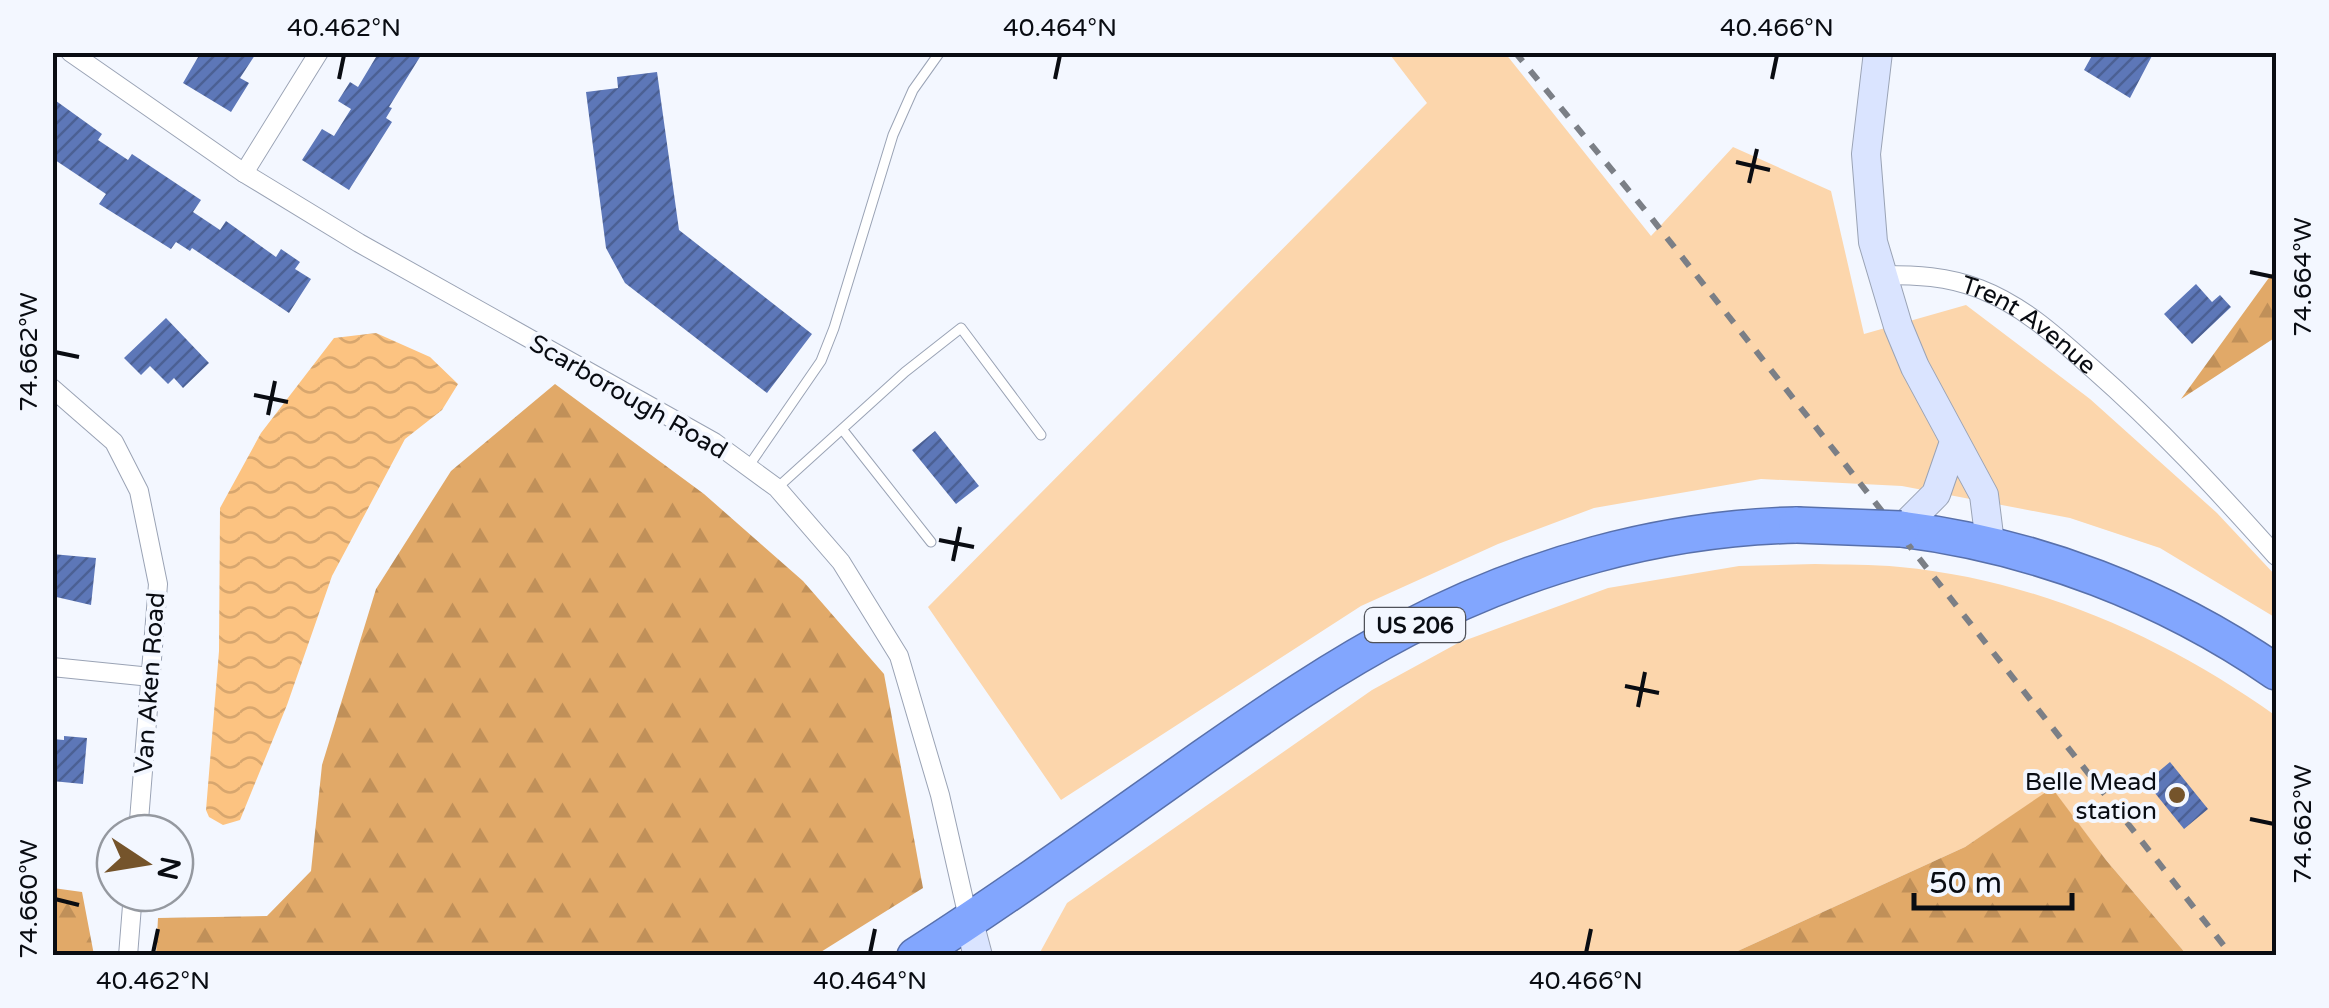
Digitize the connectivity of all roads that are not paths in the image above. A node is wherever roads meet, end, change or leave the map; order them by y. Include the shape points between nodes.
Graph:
1 (70, 52) edge
2 (319, 52) edge
3 (940, 52) edge
4 (1878, 52) edge
5 (244, 173) junction
6 (1882, 276) junction
7 (52, 388) edge
8 (842, 429) junction
9 (1041, 435) dead end
10 (1954, 442) junction
11 (748, 467) junction
12 (778, 488) junction
13 (1900, 529) junction
14 (931, 542) dead end
15 (1990, 542) junction
16 (2276, 556) edge
17 (52, 668) edge
18 (2276, 672) edge
19 (151, 677) junction
20 (140, 813) edge
21 (132, 913) edge
22 (973, 939) edge
23 (128, 956) edge
24 (916, 956) edge

1 - 5 street, Scarborough Road
2 - 5 street
3 - 11 lane via 912,90 893,134 821,361
4 - 6 street via 1866,181
5 - 11 street, Scarborough Road
6 - 10 street via 1915,367
6 - 16 street, Trent Avenue via 1926,275 1979,288 2051,331 2139,410
7 - 19 street, Van Aken Road via 114,442 140,491 158,584
8 - 9 lane via 961,328
8 - 12 lane
8 - 14 lane
10 - 13 street via 1942,483
10 - 15 street via 1984,495
11 - 12 street, Scarborough Road
12 - 22 street, Scarborough Road via 841,562 899,656
13 - 15 highway, US 206
13 - 22 highway, US 206, bridge via 1816,524 1678,535 1563,563 1485,593 1406,629 1284,701
15 - 18 highway, US 206 via 2121,587
17 - 19 street
19 - 20 street, Van Aken Road
21 - 23 street
22 - 24 highway, US 206

